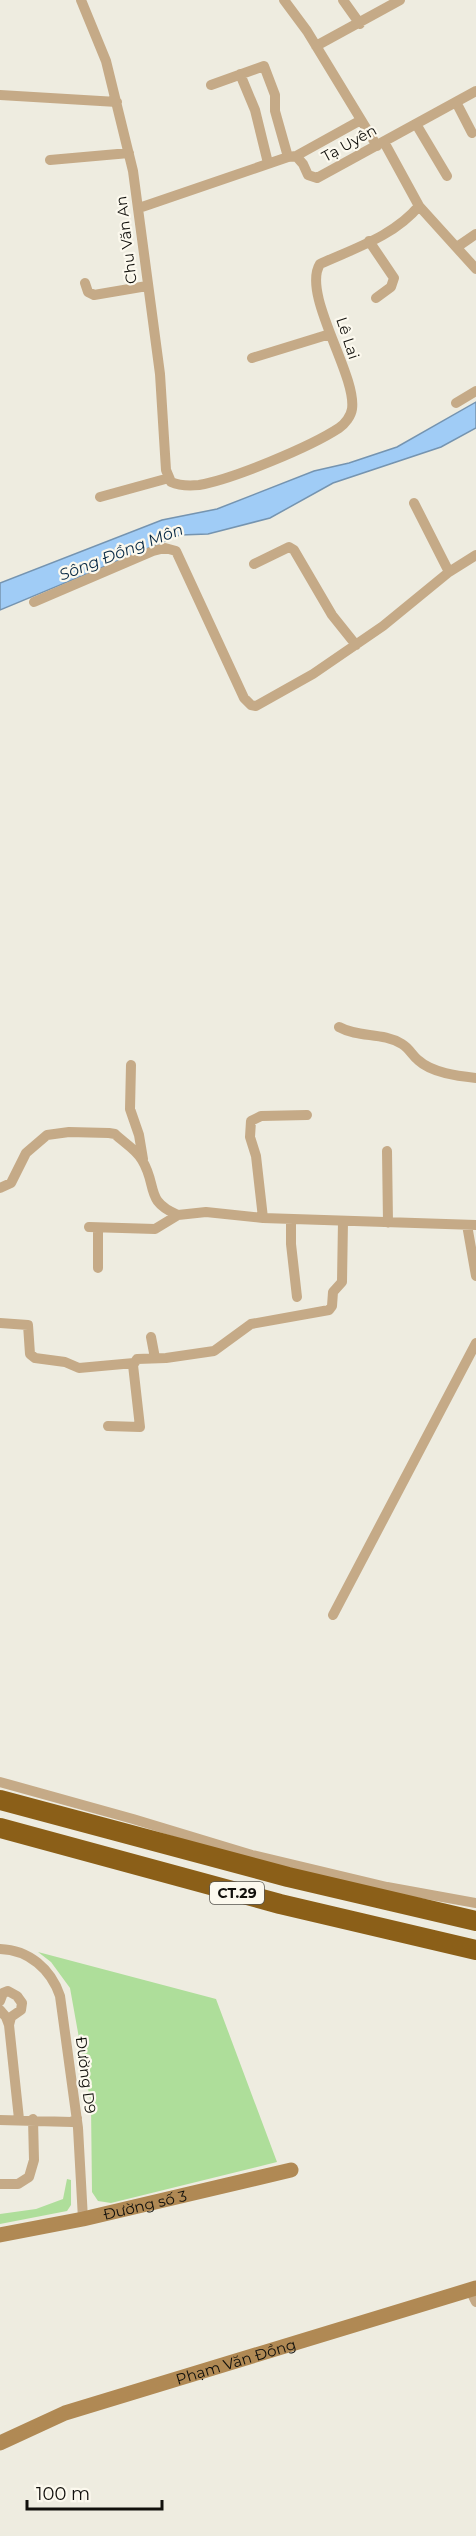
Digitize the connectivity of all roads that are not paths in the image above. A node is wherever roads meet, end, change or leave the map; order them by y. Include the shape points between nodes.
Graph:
1 (81, 0) edge
2 (284, 0) edge
3 (343, 0) edge
4 (400, 0) edge
5 (360, 24) junction
6 (316, 46) junction
7 (240, 74) junction
8 (211, 85) dead end
9 (476, 91) edge
10 (0, 95) edge
11 (117, 102) junction
12 (456, 102) junction
13 (361, 120) junction
14 (416, 124) junction
15 (472, 133) dead end
16 (380, 144) junction
17 (129, 153) junction
18 (292, 156) junction
19 (50, 160) dead end
20 (268, 163) junction
21 (447, 176) dead end
22 (419, 206) junction
23 (139, 208) junction
24 (476, 234) edge
25 (369, 241) junction
26 (457, 248) junction
27 (476, 269) edge
28 (85, 282) dead end
29 (147, 286) junction
30 (376, 298) dead end
31 (330, 334) junction
32 (252, 358) dead end
33 (476, 391) edge
34 (456, 403) dead end
35 (170, 480) junction
36 (100, 497) dead end
37 (414, 503) dead end
38 (476, 555) edge
39 (254, 564) dead end
40 (449, 572) junction
41 (34, 602) dead end
42 (356, 645) junction
43 (339, 1027) dead end
44 (131, 1065) dead end
45 (476, 1078) edge
46 (307, 1115) dead end
47 (387, 1151) dead end
48 (143, 1161) junction
49 (0, 1188) edge
50 (178, 1215) junction
51 (262, 1218) junction
52 (291, 1220) junction
53 (343, 1221) junction
54 (388, 1222) junction
55 (471, 1225) edge
56 (98, 1268) dead end
57 (476, 1276) edge
58 (297, 1297) dead end
59 (0, 1323) edge
60 (151, 1337) dead end
61 (476, 1343) edge
62 (155, 1358) junction
63 (134, 1363) junction
64 (108, 1426) dead end
65 (333, 1614) dead end
66 (0, 1782) edge
67 (0, 1800) edge
68 (0, 1828) edge
69 (476, 1903) edge
70 (476, 1922) edge
71 (0, 1949) edge
72 (476, 1950) edge
73 (0, 2001) edge
74 (0, 2010) edge
75 (9, 2025) junction
76 (0, 2064) edge
77 (12, 2064) junction
78 (77, 2118) junction
79 (19, 2119) junction
80 (33, 2119) junction
81 (0, 2120) edge
82 (291, 2170) dead end
83 (0, 2184) edge
84 (83, 2219) junction
85 (0, 2235) edge
86 (474, 2293) edge
87 (0, 2443) edge

1 - 11 street, Chu Văn An via 106,61
2 - 6 street
3 - 5 street
4 - 5 street
5 - 6 street
6 - 13 street
7 - 8 street
7 - 18 street via 261,66 267,68 275,111
7 - 20 street via 255,110
9 - 12 street, Tạ Uyên
10 - 11 street
11 - 17 street, Chu Văn An
12 - 14 street, Tạ Uyên
12 - 15 street
13 - 16 street
13 - 18 street
14 - 16 street, Tạ Uyên
14 - 21 street
16 - 18 street, Tạ Uyên via 317,178 308,175 303,164
16 - 22 street
17 - 19 street
17 - 23 street, Chu Văn An
18 - 20 street
20 - 23 street
22 - 25 street, Lê Lai via 393,230
22 - 26 street
23 - 29 street, Chu Văn An
24 - 26 street
25 - 30 street via 394,278 391,287
25 - 31 street, Lê Lai via 320,264 316,270
26 - 27 street
28 - 29 street via 88,292 94,295
29 - 35 street, Chu Văn An
31 - 32 street
31 - 35 street, Lê Lai via 352,400 352,412 340,427 231,476 198,485 179,485
33 - 34 street
35 - 36 street, Lê Lai
37 - 40 street
38 - 40 street
39 - 42 street via 289,547 294,549 332,615
40 - 42 street
41 - 42 street via 153,551 176,551 244,698 251,705 279,695
43 - 45 street via 354,1034 385,1037 402,1044 423,1064
44 - 48 street via 130,1109
46 - 51 street via 261,1116 251,1121
47 - 54 street
48 - 49 street via 115,1134 50,1134 26,1153 11,1183
48 - 50 street via 157,1202 162,1209
50 - 51 street via 206,1212
50 - 56 street via 155,1229 93,1227
51 - 52 street
52 - 53 street
52 - 58 street
53 - 54 street
53 - 62 street via 342,1282 333,1292 333,1306 329,1310 251,1324 214,1351
54 - 55 street
55 - 57 street
59 - 63 street via 30,1327 32,1357 79,1368
60 - 62 street
61 - 65 street
62 - 63 street via 137,1359
63 - 64 street via 141,1426
66 - 69 street via 252,1855 387,1887
67 - 70 highway, CT.29 via 288,1877
68 - 72 highway, CT.29 via 280,1904
71 - 78 street, Đường D9 via 32,1958 44,1968 60,1996
73 - 75 street via 8,1991 22,2003
74 - 75 street
75 - 77 street
76 - 77 street
77 - 79 street
78 - 80 street via 40,2115
78 - 84 street, Đường D9
79 - 80 street
79 - 81 street
80 - 83 street via 34,2160 29,2177 18,2184
82 - 84 main road, Đường số 3
84 - 85 main road, Đường số 3
86 - 87 main road, Phạm Văn Đồng via 65,2413

